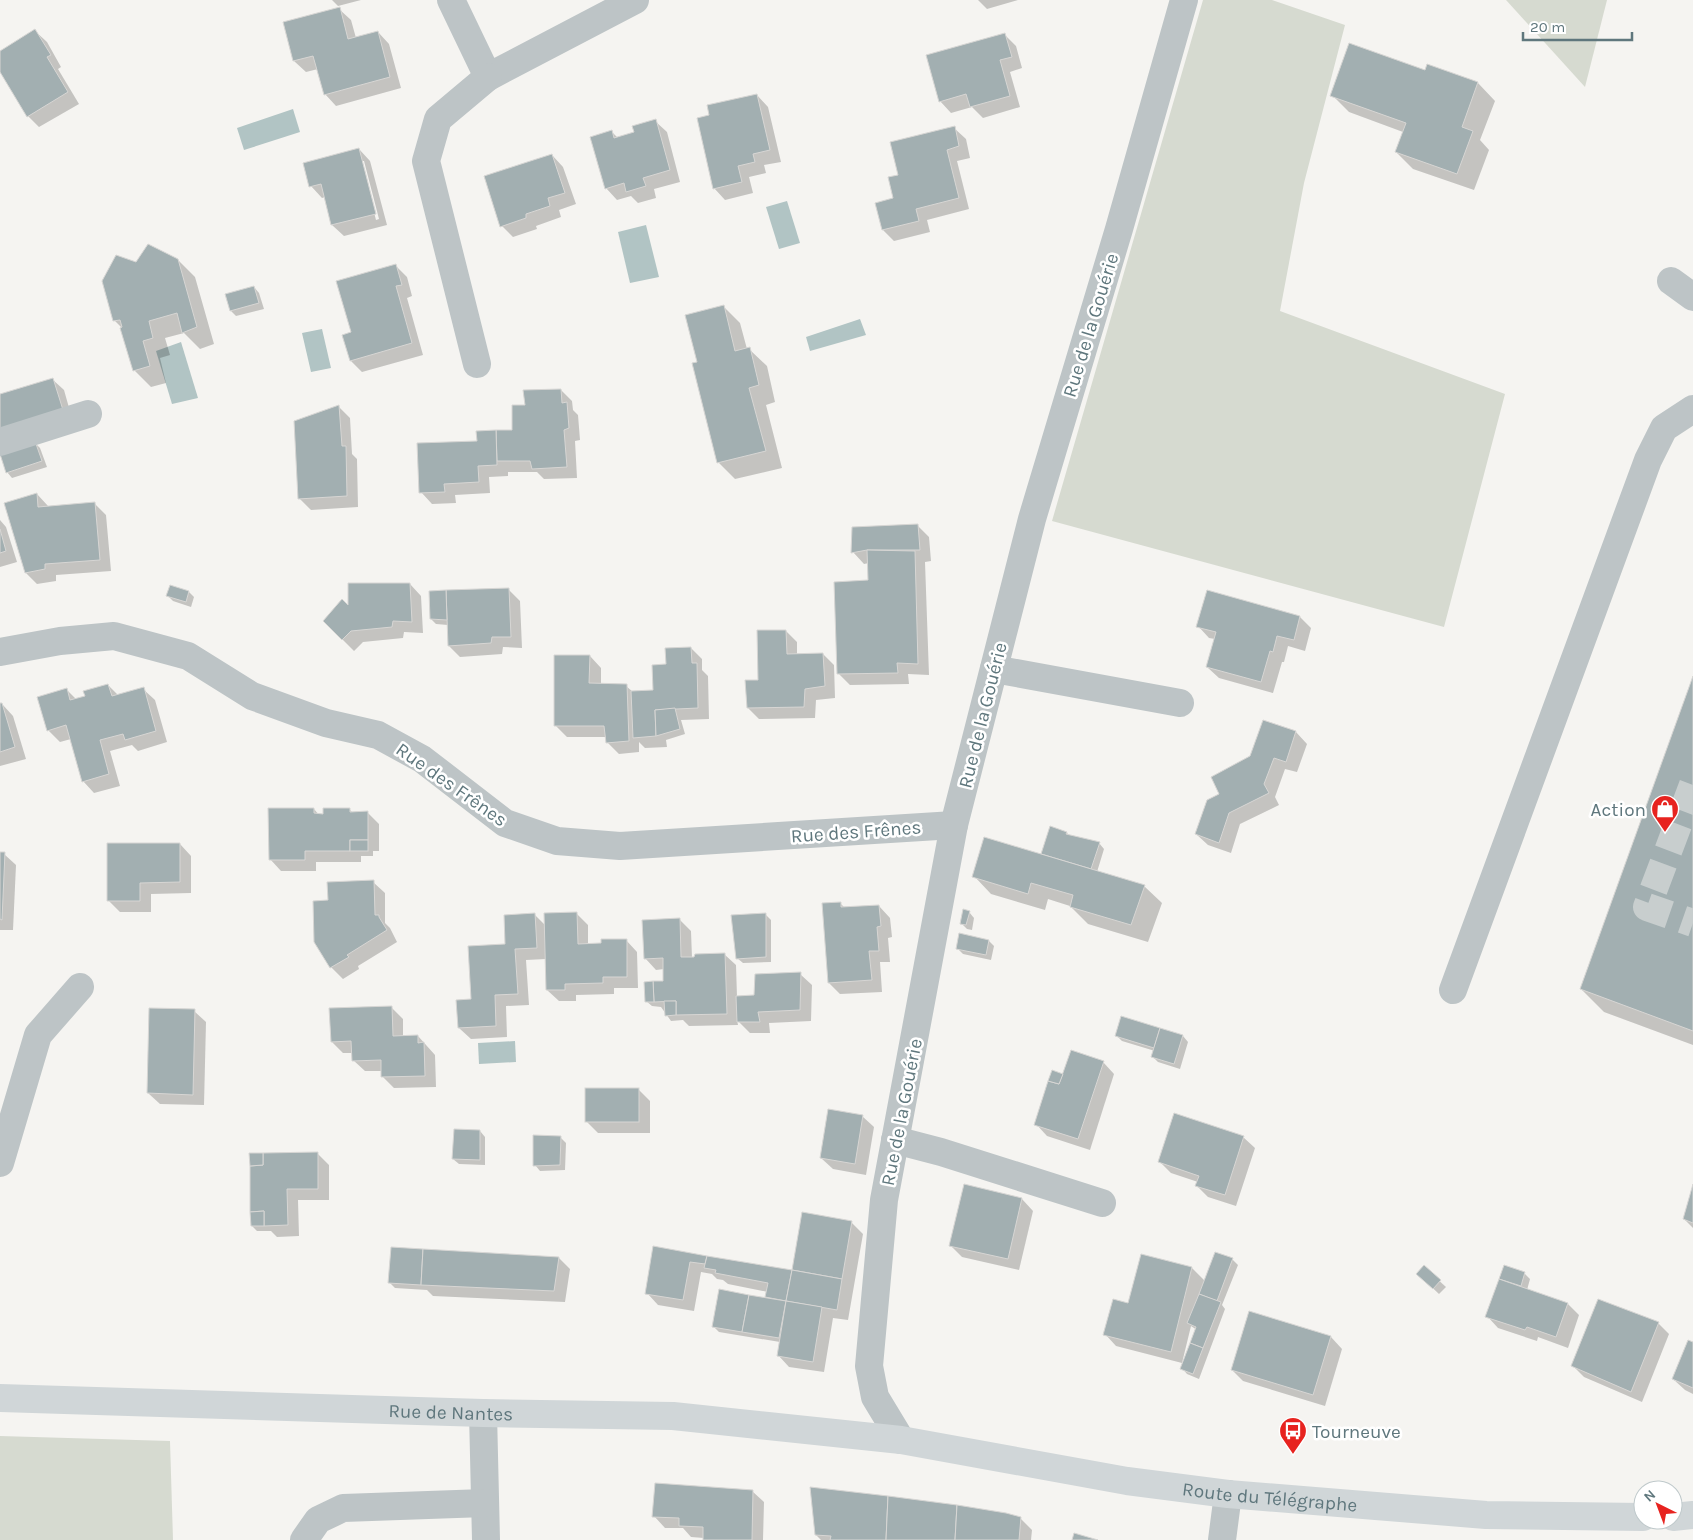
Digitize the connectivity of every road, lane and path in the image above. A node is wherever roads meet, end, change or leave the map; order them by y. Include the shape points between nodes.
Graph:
1 (451, 0) edge
2 (635, 0) edge
3 (1184, 0) edge
4 (488, 77) junction
5 (1671, 281) dead end
6 (1693, 297) edge
7 (477, 364) dead end
8 (1693, 409) edge
9 (88, 414) dead end
10 (0, 442) edge
11 (0, 652) edge
12 (994, 669) junction
13 (1180, 703) dead end
14 (954, 825) junction
15 (80, 987) dead end
16 (1453, 990) dead end
17 (895, 1140) junction
18 (0, 1163) edge
19 (1102, 1203) dead end
20 (0, 1398) edge
21 (483, 1413) junction
22 (901, 1440) junction
23 (1228, 1494) junction
24 (485, 1503) junction
25 (1633, 1517) edge
26 (304, 1540) edge
27 (486, 1540) edge
28 (1222, 1540) edge

1 - 4 street
2 - 4 street
3 - 12 street, Rue de la Gouérie via 1032,519
4 - 7 street via 438,118 426,161
5 - 6 street
8 - 16 street via 1664,428 1648,460
9 - 10 street
11 - 14 street, Rue des Frênes via 60,641 114,636 188,656 252,696 326,723 378,735 422,759 505,824 557,841 620,846
12 - 13 street
12 - 14 street, Rue de la Gouérie
14 - 17 street, Rue de la Gouérie
15 - 18 street via 38,1035
17 - 19 street
17 - 22 street, Rue de la Gouérie via 884,1200 869,1366 875,1397
20 - 21 main road, Rue de Nantes
21 - 22 main road, Rue de Nantes via 673,1416
21 - 24 street
22 - 23 main road, Route du Télégraphe via 1128,1481
23 - 25 main road, Route du Télégraphe via 1486,1515
23 - 28 street
24 - 26 street via 343,1508 318,1520
24 - 27 street

